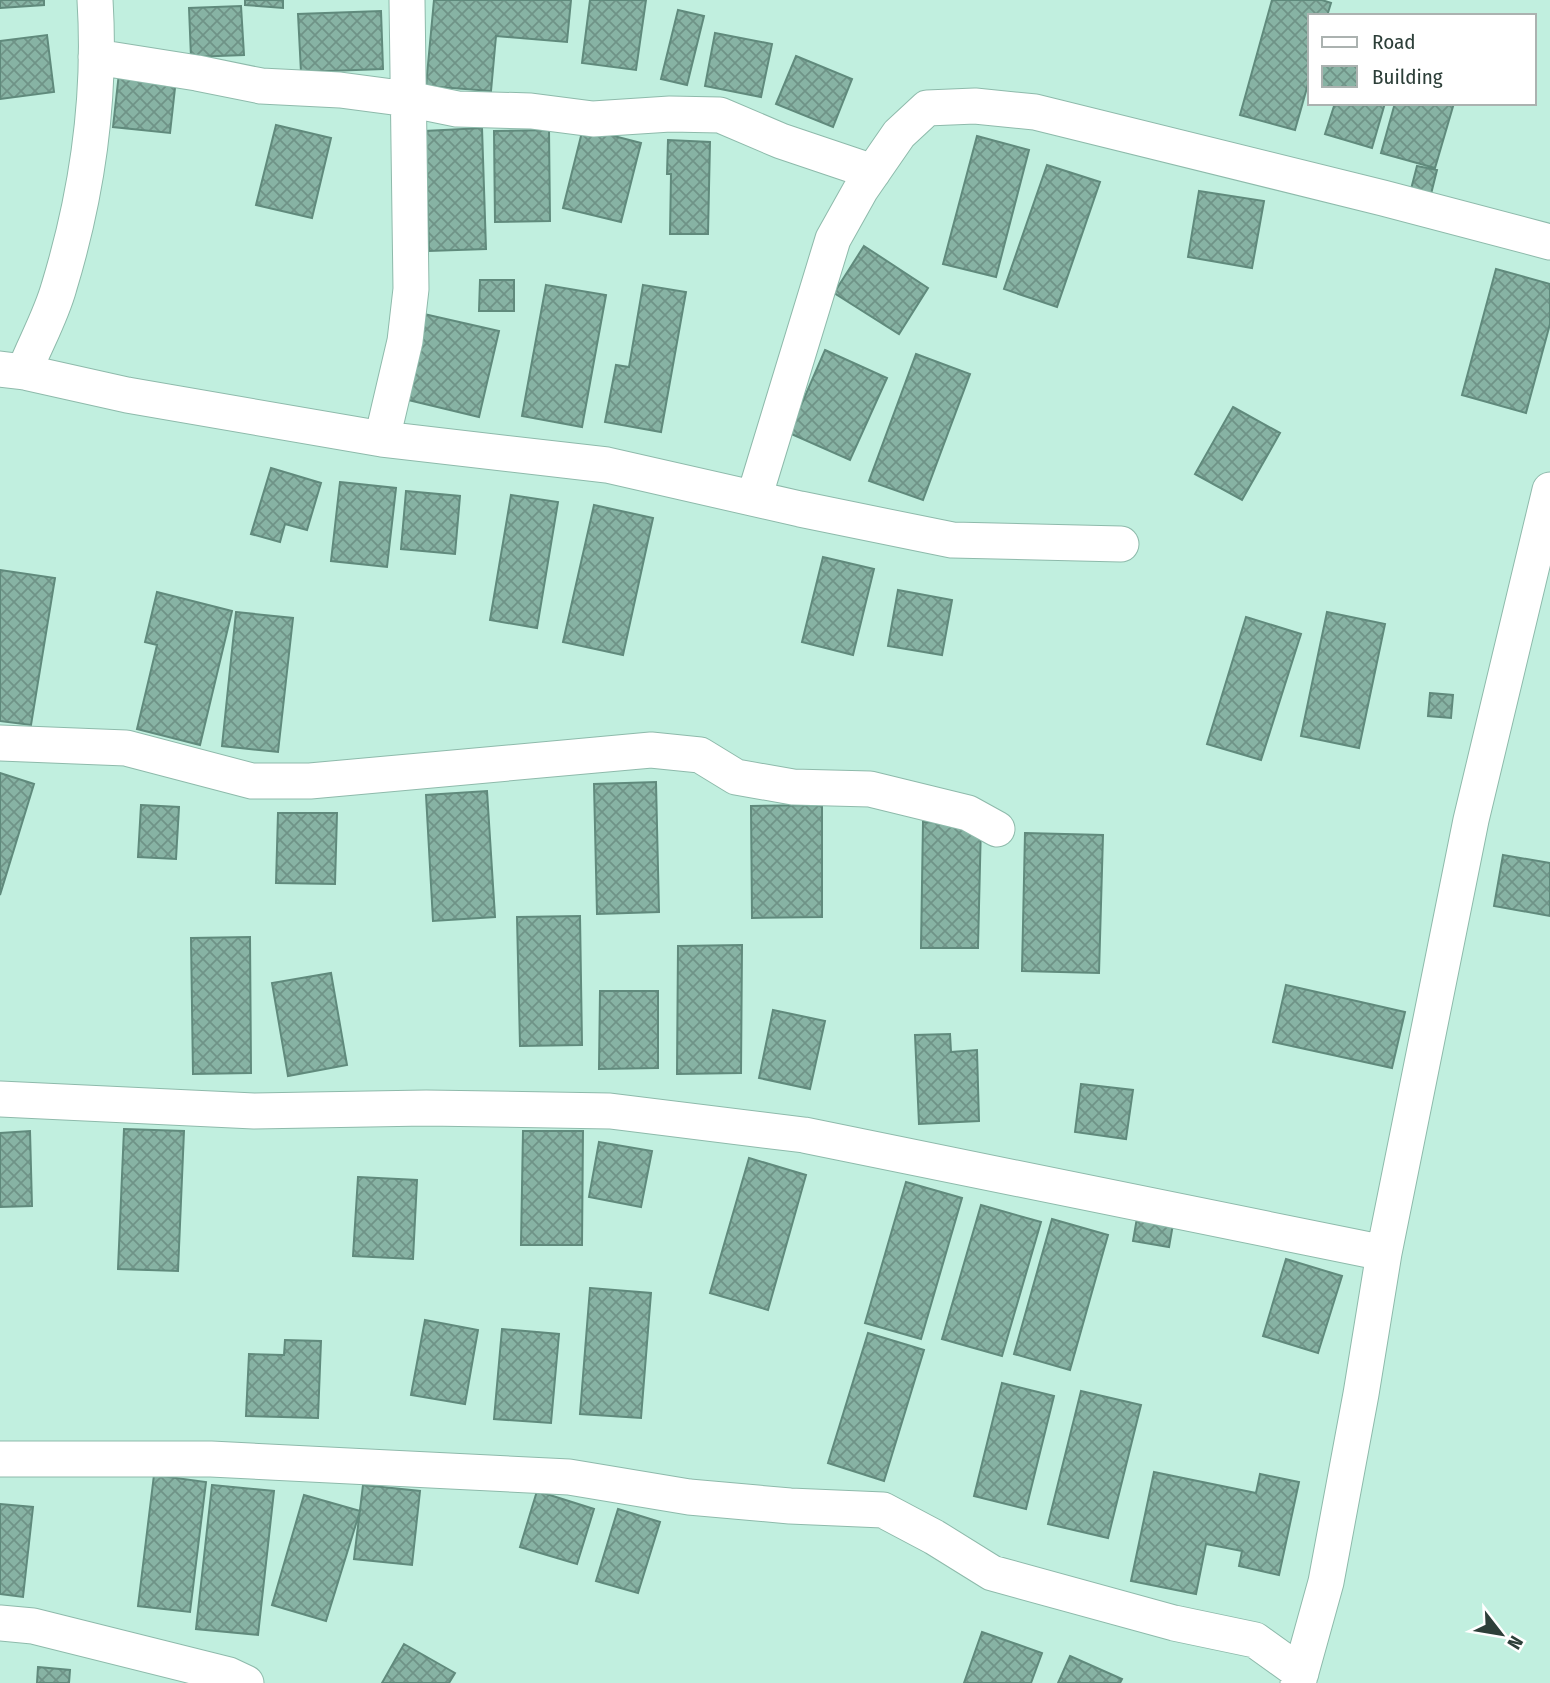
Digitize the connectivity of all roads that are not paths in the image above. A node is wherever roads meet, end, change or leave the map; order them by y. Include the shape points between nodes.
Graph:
1 (95, 0) edge
2 (407, 0) edge
3 (96, 57) junction
4 (408, 99) junction
5 (873, 172) junction
6 (1550, 242) edge
7 (12, 370) edge
8 (382, 439) junction
9 (1550, 490) edge
10 (754, 498) junction
11 (1121, 544) dead end
12 (0, 743) edge
13 (997, 829) dead end
14 (0, 1099) edge
15 (1384, 1253) junction
16 (0, 1459) edge
17 (0, 1623) edge
18 (1299, 1678) edge
19 (246, 1683) edge

1 - 3 street
2 - 4 street
3 - 4 street via 261,86
3 - 7 street via 93,121 78,215 59,290
4 - 5 street via 457,109 593,119 720,115
4 - 8 street via 411,289 405,341
5 - 6 street via 899,134 927,108 975,106 1035,112
5 - 10 street via 833,239
7 - 8 street
8 - 10 street via 607,465
9 - 15 street via 1471,820
10 - 11 street via 952,540
12 - 13 street via 126,748 252,781 310,781 652,750 700,755 736,777 793,787 870,789 968,813
14 - 15 street via 254,1111 610,1111 804,1135
15 - 18 street via 1326,1583
16 - 18 street via 211,1459 569,1477 689,1497 883,1510 992,1573 1174,1623 1255,1640
17 - 19 street via 33,1626

